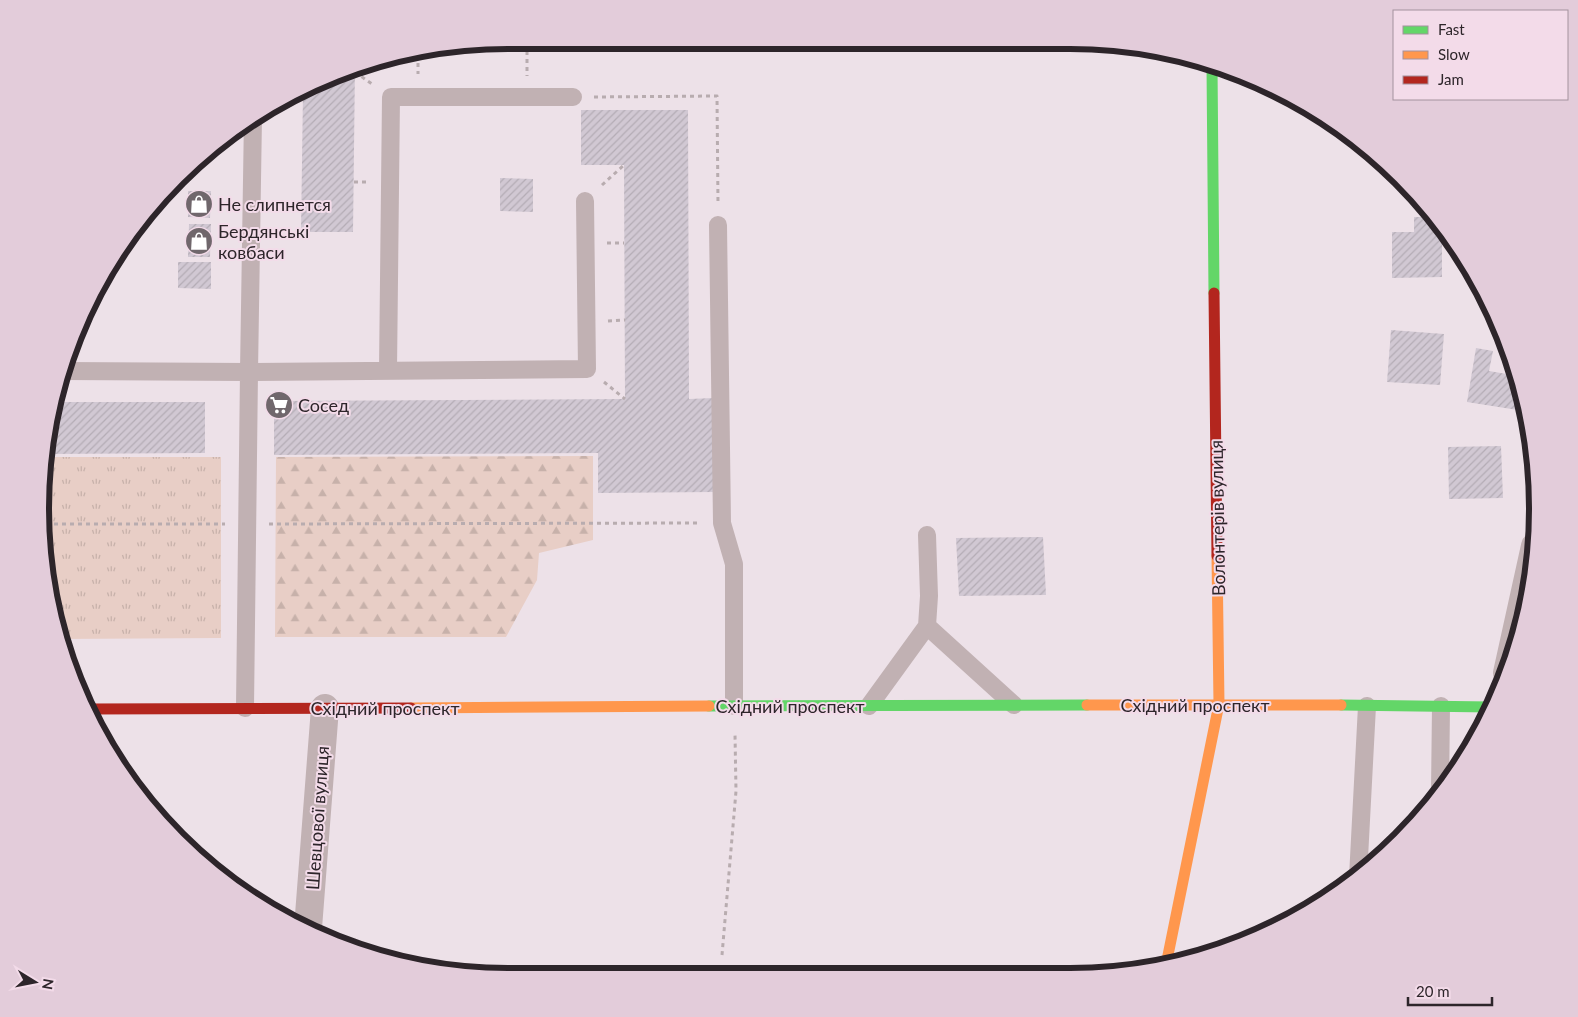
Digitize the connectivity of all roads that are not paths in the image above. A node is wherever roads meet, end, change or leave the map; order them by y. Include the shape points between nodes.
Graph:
1 (1212, 71) edge
2 (573, 97) road end
3 (253, 126) edge
4 (584, 201) road end
5 (718, 225) road end
6 (70, 371) edge
7 (388, 371) junction
8 (249, 372) junction
9 (927, 535) dead end
10 (927, 626) junction
11 (1219, 704) junction
12 (1014, 705) junction
13 (734, 706) junction
14 (869, 706) junction
15 (1367, 706) junction
16 (1441, 706) junction
17 (1484, 707) edge
18 (245, 708) junction
19 (325, 708) junction
20 (95, 709) edge
21 (1440, 780) edge
22 (1359, 865) edge
23 (308, 922) edge
24 (1168, 957) edge

1 - 11 main road, Волонтерів вулиця
2 - 7 lane via 391,97
3 - 8 lane
4 - 7 lane via 587,369
5 - 13 lane via 722,523 734,564
6 - 8 lane
7 - 8 lane
8 - 18 lane
9 - 10 lane
10 - 12 lane
10 - 14 lane
11 - 12 main road, Східний проспект
11 - 15 main road, Східний проспект
11 - 24 main road, Волонтерів вулиця
12 - 14 main road, Східний проспект
13 - 14 main road, Східний проспект
13 - 19 main road, Східний проспект
15 - 16 main road, Східний проспект
15 - 22 lane
16 - 17 main road, Східний проспект
16 - 21 lane
18 - 19 main road, Східний проспект
18 - 20 main road, Східний проспект
19 - 23 street, Шевцової вулиця

